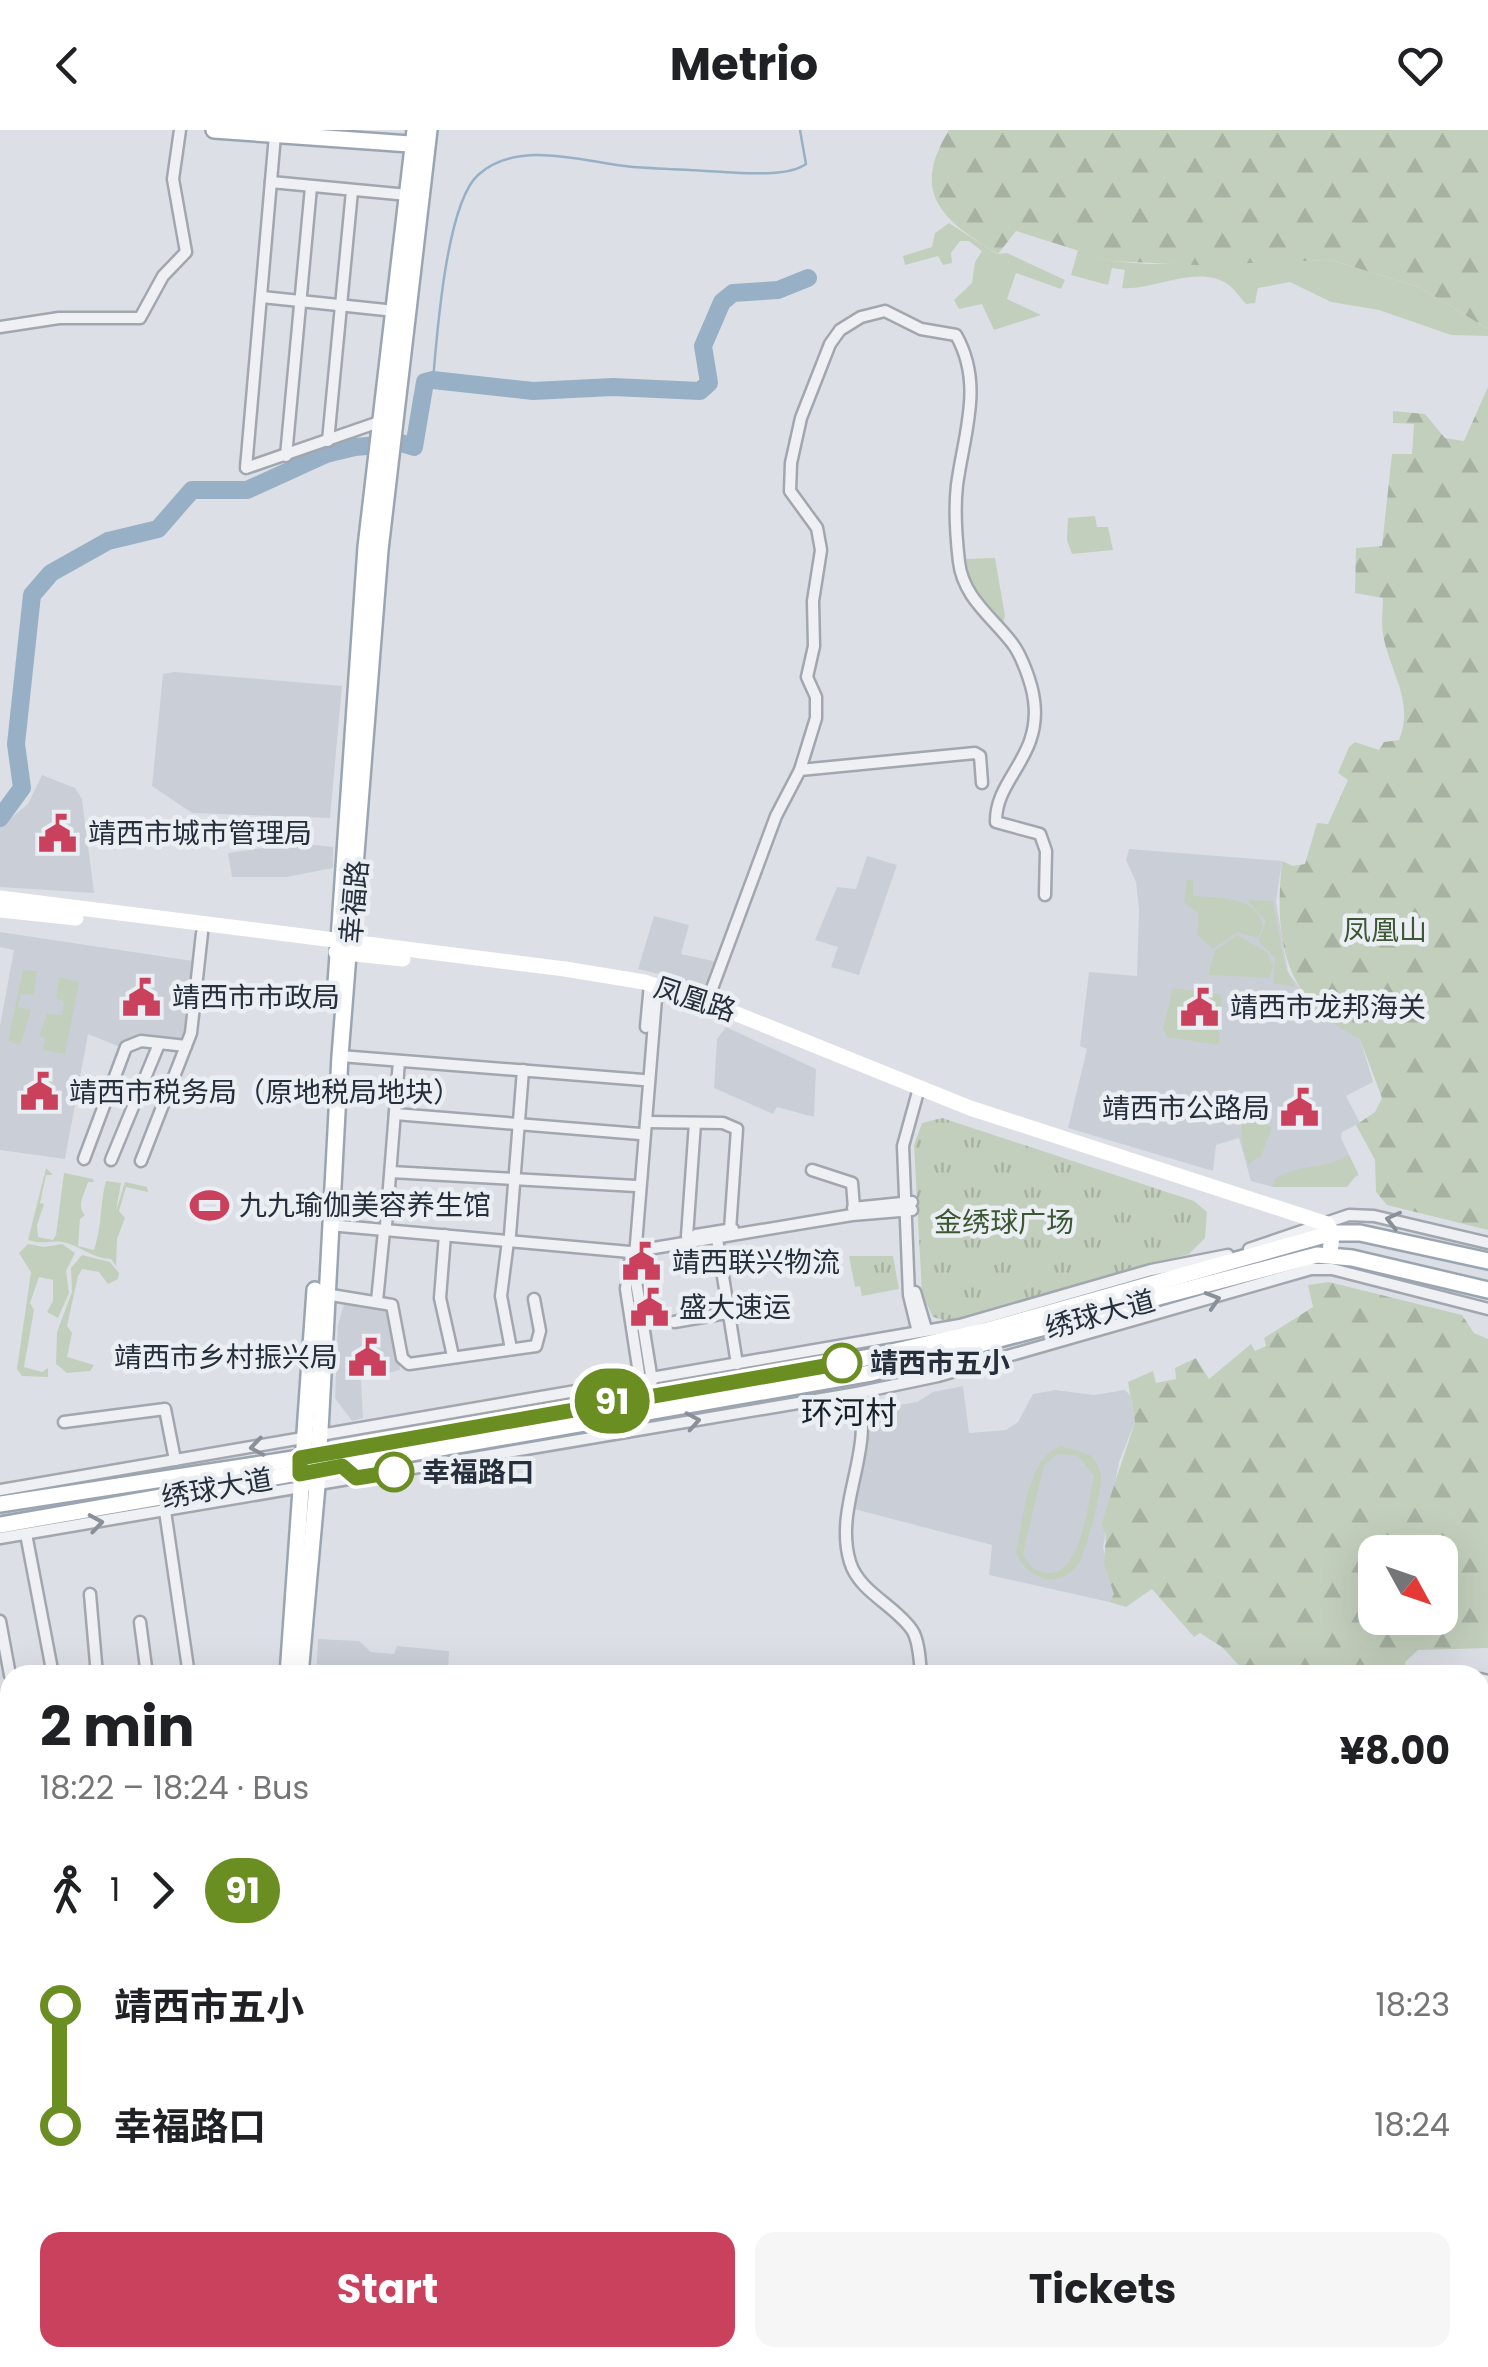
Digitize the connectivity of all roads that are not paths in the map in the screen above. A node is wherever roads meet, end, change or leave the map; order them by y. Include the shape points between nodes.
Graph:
1 (180, 130) edge
2 (214, 130) edge
3 (275, 135) junction
4 (421, 138) edge
5 (272, 182) junction
6 (310, 186) junction
7 (352, 191) junction
8 (408, 195) junction
9 (262, 297) junction
10 (303, 301) junction
11 (340, 306) junction
12 (395, 311) junction
13 (0, 327) edge
14 (385, 431) junction
15 (328, 441) junction
16 (286, 456) junction
17 (800, 770) junction
18 (982, 782) dead end
19 (1045, 895) dead end
20 (0, 898) edge
21 (0, 910) edge
22 (202, 933) junction
23 (344, 948) junction
24 (653, 988) junction
25 (707, 1002) junction
26 (159, 1044) junction
27 (186, 1046) junction
28 (340, 1056) junction
29 (399, 1061) junction
30 (523, 1070) junction
31 (643, 1080) junction
32 (921, 1093) junction
33 (394, 1114) junction
34 (646, 1122) junction
35 (696, 1123) junction
36 (516, 1124) junction
37 (640, 1134) junction
38 (84, 1159) dead end
39 (112, 1160) dead end
40 (142, 1161) dead end
41 (812, 1170) dead end
42 (392, 1172) junction
43 (512, 1178) junction
44 (636, 1186) junction
45 (909, 1206) junction
46 (854, 1208) junction
47 (329, 1222) junction
48 (385, 1228) junction
49 (730, 1230) junction
50 (1322, 1230) junction
51 (445, 1235) junction
52 (687, 1236) junction
53 (509, 1238) junction
54 (717, 1239) junction
55 (1488, 1243) edge
56 (634, 1248) junction
57 (1324, 1255) junction
58 (1488, 1262) edge
59 (1488, 1290) edge
60 (325, 1294) junction
61 (534, 1299) dead end
62 (377, 1301) junction
63 (780, 1304) dead end
64 (1488, 1309) edge
65 (730, 1313) junction
66 (1073, 1321) junction
67 (674, 1322) dead end
68 (922, 1331) junction
69 (1094, 1332) junction
70 (511, 1349) junction
71 (453, 1356) junction
72 (794, 1356) junction
73 (819, 1367) junction
74 (736, 1370) junction
75 (645, 1380) junction
76 (667, 1390) junction
77 (857, 1393) junction
78 (546, 1398) junction
79 (714, 1401) junction
80 (562, 1410) junction
81 (450, 1414) junction
82 (730, 1415) junction
83 (64, 1422) dead end
84 (474, 1426) junction
85 (560, 1428) junction
86 (573, 1441) junction
87 (312, 1443) junction
88 (454, 1446) junction
89 (472, 1459) junction
90 (175, 1460) junction
91 (157, 1463) junction
92 (342, 1466) junction
93 (300, 1474) junction
94 (183, 1476) junction
95 (318, 1478) junction
96 (356, 1478) junction
97 (3, 1498) edge
98 (151, 1500) junction
99 (169, 1510) junction
100 (0, 1525) edge
101 (26, 1534) junction
102 (0, 1538) edge
103 (90, 1594) dead end
104 (0, 1621) edge
105 (140, 1622) dead end
106 (8, 1665) edge
107 (50, 1665) edge
108 (96, 1665) edge
109 (146, 1665) edge
110 (188, 1665) edge
111 (289, 1665) edge
112 (301, 1665) edge
113 (919, 1665) edge

1 - 13 street via 173,178 186,252 140,318 59,318
2 - 3 main road
3 - 4 main road
3 - 5 street
4 - 8 main road, 幸福路
4 - 14 main road, 幸福路
5 - 6 street
5 - 9 street
6 - 7 street
6 - 10 street
7 - 8 street
7 - 11 street
8 - 12 main road, 幸福路
9 - 10 street
9 - 16 street via 244,462 251,469
10 - 11 street
10 - 16 street
11 - 12 street
11 - 15 street
12 - 14 main road, 幸福路
14 - 15 street
14 - 23 main road, 幸福路 via 366,546
15 - 16 street
17 - 18 street via 976,753
17 - 19 street via 816,718 807,677 822,550 816,528 790,491 791,463 830,344 860,317 885,310 922,329 956,335 971,374 957,488 961,577 1014,645 1034,700 1029,751 1000,798 996,822 1040,834
17 - 25 street via 776,816
20 - 23 main road, 凤凰路
21 - 22 main road, 凤凰路
22 - 23 main road, 凤凰路
22 - 27 street
23 - 24 main road, 凤凰路
23 - 28 main road, 幸福路
23 - 87 main road, 幸福路
24 - 25 main road, 凤凰路
24 - 31 street
24 - 32 main road, 凤凰路
24 - 34 street
25 - 32 main road, 凤凰路
26 - 27 street
26 - 38 street via 126,1047
26 - 39 street
27 - 40 street
28 - 29 street
28 - 47 main road, 幸福路
29 - 30 street
29 - 33 street
30 - 31 street
30 - 36 street
31 - 37 street
32 - 45 street via 904,1134
32 - 50 main road, 凤凰路
33 - 36 street
33 - 42 street
34 - 35 street
34 - 56 street
35 - 49 street via 724,1123 739,1133
35 - 52 street
36 - 37 street
36 - 43 street
37 - 44 street
41 - 46 street via 852,1183
42 - 43 street
42 - 48 street
43 - 44 street
43 - 53 street
44 - 56 street
45 - 46 street
45 - 54 street
45 - 68 street
46 - 49 street
47 - 48 street
47 - 60 main road, 幸福路
48 - 51 street
48 - 53 street
48 - 62 street
49 - 52 street
55 -> 50 street via 1374,1216 1349,1215
50 - 57 main road
50 - 58 main road, 绣球大道
50 - 68 street
50 - 73 main road, 绣球大道 via 988,1330
51 - 53 street
51 - 71 street via 440,1298
52 - 56 street
53 - 56 street
53 - 70 street via 501,1296
54 - 56 street
54 - 65 street
56 - 75 street
57 - 59 main road, 绣球大道
57 - 66 main road, 绣球大道
60 - 62 street
60 - 87 main road, 幸福路
61 - 70 street via 540,1342
62 - 71 street via 396,1310 403,1361
63 - 65 street
69 -> 64 street via 1323,1268
65 - 67 street
65 - 74 street
66 - 69 street
66 - 79 main road, 绣球大道 via 902,1366
68 - 72 street
69 - 77 street
70 - 71 street
72 - 73 street
72 - 74 street
73 - 74 main road, 绣球大道
74 - 75 street
74 - 76 main road, 绣球大道
75 - 76 street
75 - 78 street
76 - 80 main road, 绣球大道
77 - 82 street
77 - 113 street via 863,1442 848,1556 863,1583 914,1632
78 - 80 street
78 - 81 street
79 - 82 street
79 - 85 main road, 绣球大道
80 - 84 main road, 绣球大道
81 - 84 street
81 - 87 street
86 -> 82 street
83 - 90 street via 164,1409
84 - 87 main road, 绣球大道
85 - 86 street
85 - 88 main road, 绣球大道
86 - 89 street
87 -> 90 street
87 - 93 main road, 绣球大道
87 - 95 main road, 幸福路
88 - 89 street
88 - 92 main road, 绣球大道
89 - 96 street
90 - 91 street
91 - 94 street
91 - 97 street
92 - 95 main road, 绣球大道
92 - 96 street
93 - 94 main road, 绣球大道
93 - 95 main road, 绣球大道
93 - 98 main road, 绣球大道
93 - 99 street
93 - 111 main road
94 - 97 main road, 绣球大道
95 - 96 street
95 - 112 main road, 幸福路
98 - 99 street
98 - 100 main road, 绣球大道
101 -> 99 street
99 - 110 street
101 - 102 street
101 - 107 street
103 - 108 street
104 - 106 street
105 - 109 street

